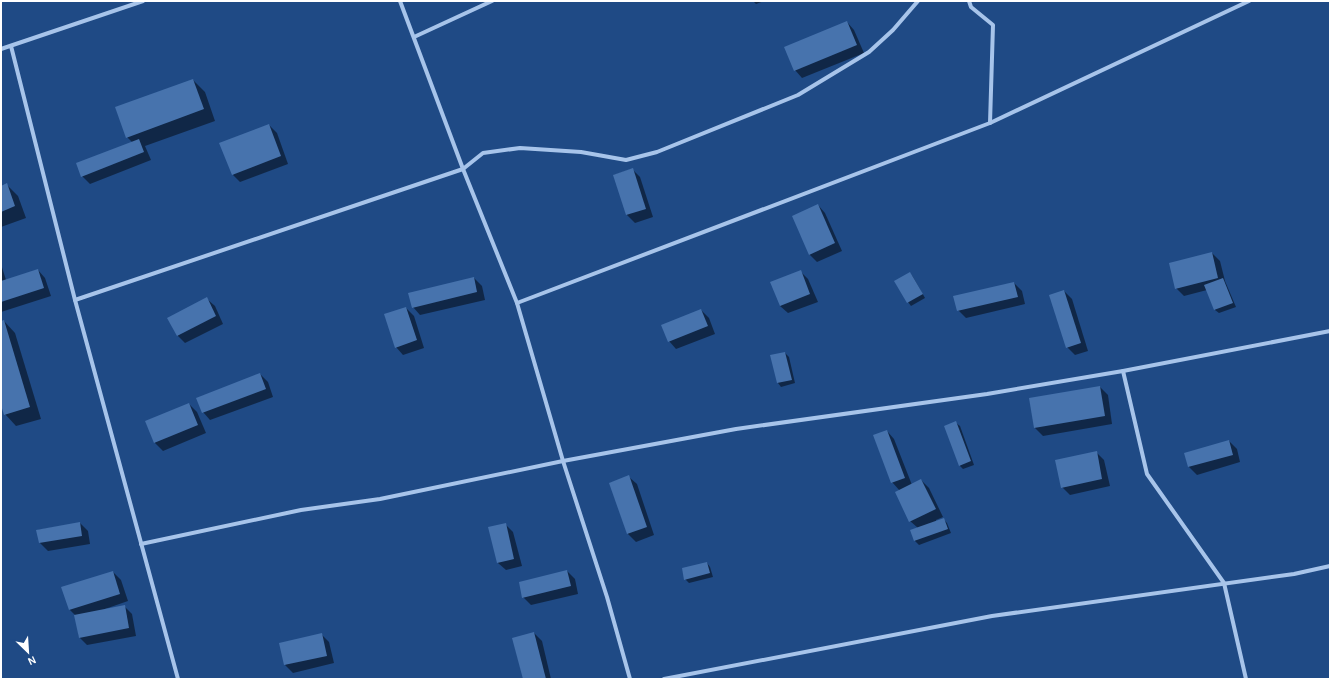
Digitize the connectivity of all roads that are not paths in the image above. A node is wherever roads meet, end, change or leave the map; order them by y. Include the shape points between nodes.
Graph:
1 (143, 1) edge
2 (400, 1) edge
3 (492, 1) edge
4 (918, 1) edge
5 (969, 1) edge
6 (1249, 1) edge
7 (414, 37) junction
8 (11, 46) junction
9 (1, 49) edge
10 (990, 123) junction
11 (463, 169) junction
12 (75, 300) junction
13 (518, 303) junction
14 (1330, 331) edge
15 (1124, 371) junction
16 (563, 461) junction
17 (141, 544) junction
18 (1330, 566) edge
19 (1224, 583) junction
20 (178, 679) edge
21 (630, 679) edge
22 (664, 679) edge
23 (1246, 679) edge

1 - 8 street
2 - 7 street
3 - 7 street
4 - 11 street via 893,30 869,52 798,95 657,152 626,160 581,152 520,148 483,153
5 - 10 street via 971,6 993,25
6 - 10 street
7 - 11 street
8 - 9 street
8 - 12 street
10 - 13 street
11 - 12 street
11 - 13 street
12 - 17 street
13 - 16 street
14 - 15 street
15 - 16 street via 987,394 736,430
15 - 19 street via 1147,474
16 - 17 street via 380,499 301,510
16 - 21 street via 607,597
17 - 20 street
18 - 19 street via 1294,574
19 - 22 street via 992,616
19 - 23 street

